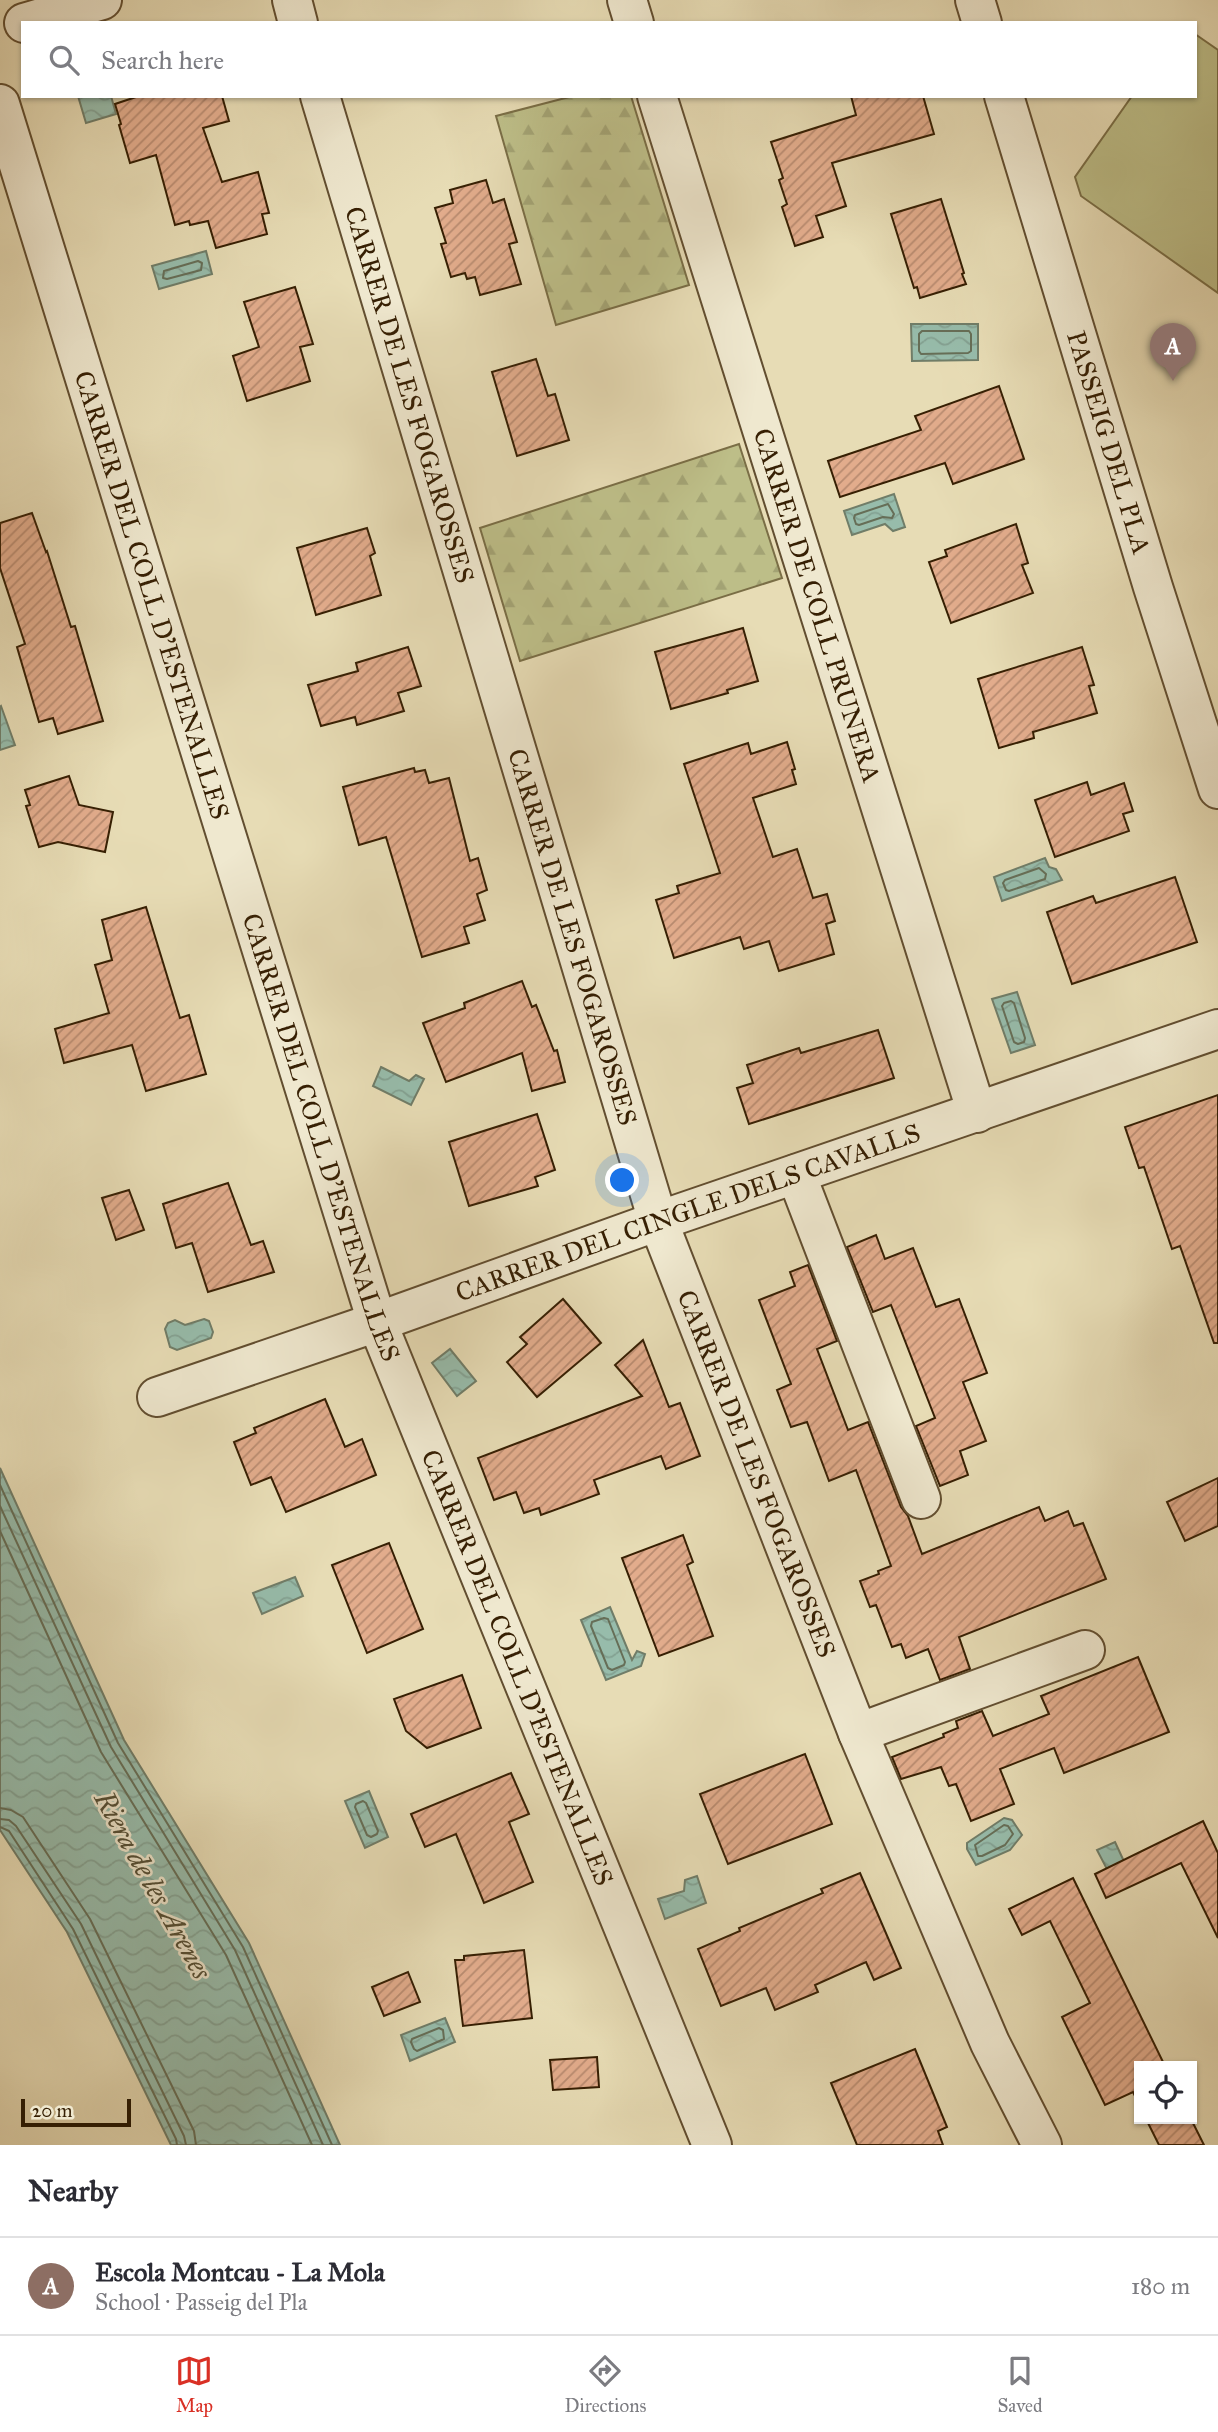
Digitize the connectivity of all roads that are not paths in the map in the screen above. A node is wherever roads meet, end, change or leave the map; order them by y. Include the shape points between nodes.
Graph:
1 (102, 0) edge
2 (292, 0) edge
3 (627, 0) edge
4 (975, 0) edge
5 (30, 21) edge
6 (297, 21) edge
7 (633, 21) edge
8 (981, 21) edge
9 (21, 24) edge
10 (0, 30) edge
11 (321, 98) edge
12 (658, 98) edge
13 (1005, 98) edge
14 (0, 104) edge
15 (1218, 789) edge
16 (1218, 1029) edge
17 (977, 1113) junction
18 (796, 1174) junction
19 (658, 1221) junction
20 (377, 1322) junction
21 (157, 1397) dead end
22 (921, 1499) dead end
23 (1085, 1650) dead end
24 (858, 1733) junction
25 (712, 2145) edge
26 (1042, 2145) edge

1 - 5 street
2 - 6 street
3 - 7 street
4 - 8 street
9 - 10 street
11 - 19 street, CARRER DE LES FOGAROSSES
12 - 17 street, CARRER DE COLL PRUNERA
13 - 15 street, PASSEIG DEL PLA
14 - 20 street, CARRER DEL COLL D'ESTENALLES
16 - 17 street, CARRER DEL CINGLE DELS CAVALLS
17 - 18 street, CARRER DEL CINGLE DELS CAVALLS
18 - 19 street, CARRER DEL CINGLE DELS CAVALLS
18 - 22 street
19 - 20 street, CARRER DEL CINGLE DELS CAVALLS
19 - 24 street, CARRER DE LES FOGAROSSES
20 - 21 street, CARRER DEL CINGLE DELS CAVALLS
20 - 25 street, CARRER DEL COLL D'ESTENALLES
23 - 24 street
24 - 26 street, CARRER DE LES FOGAROSSES via 990,2043

